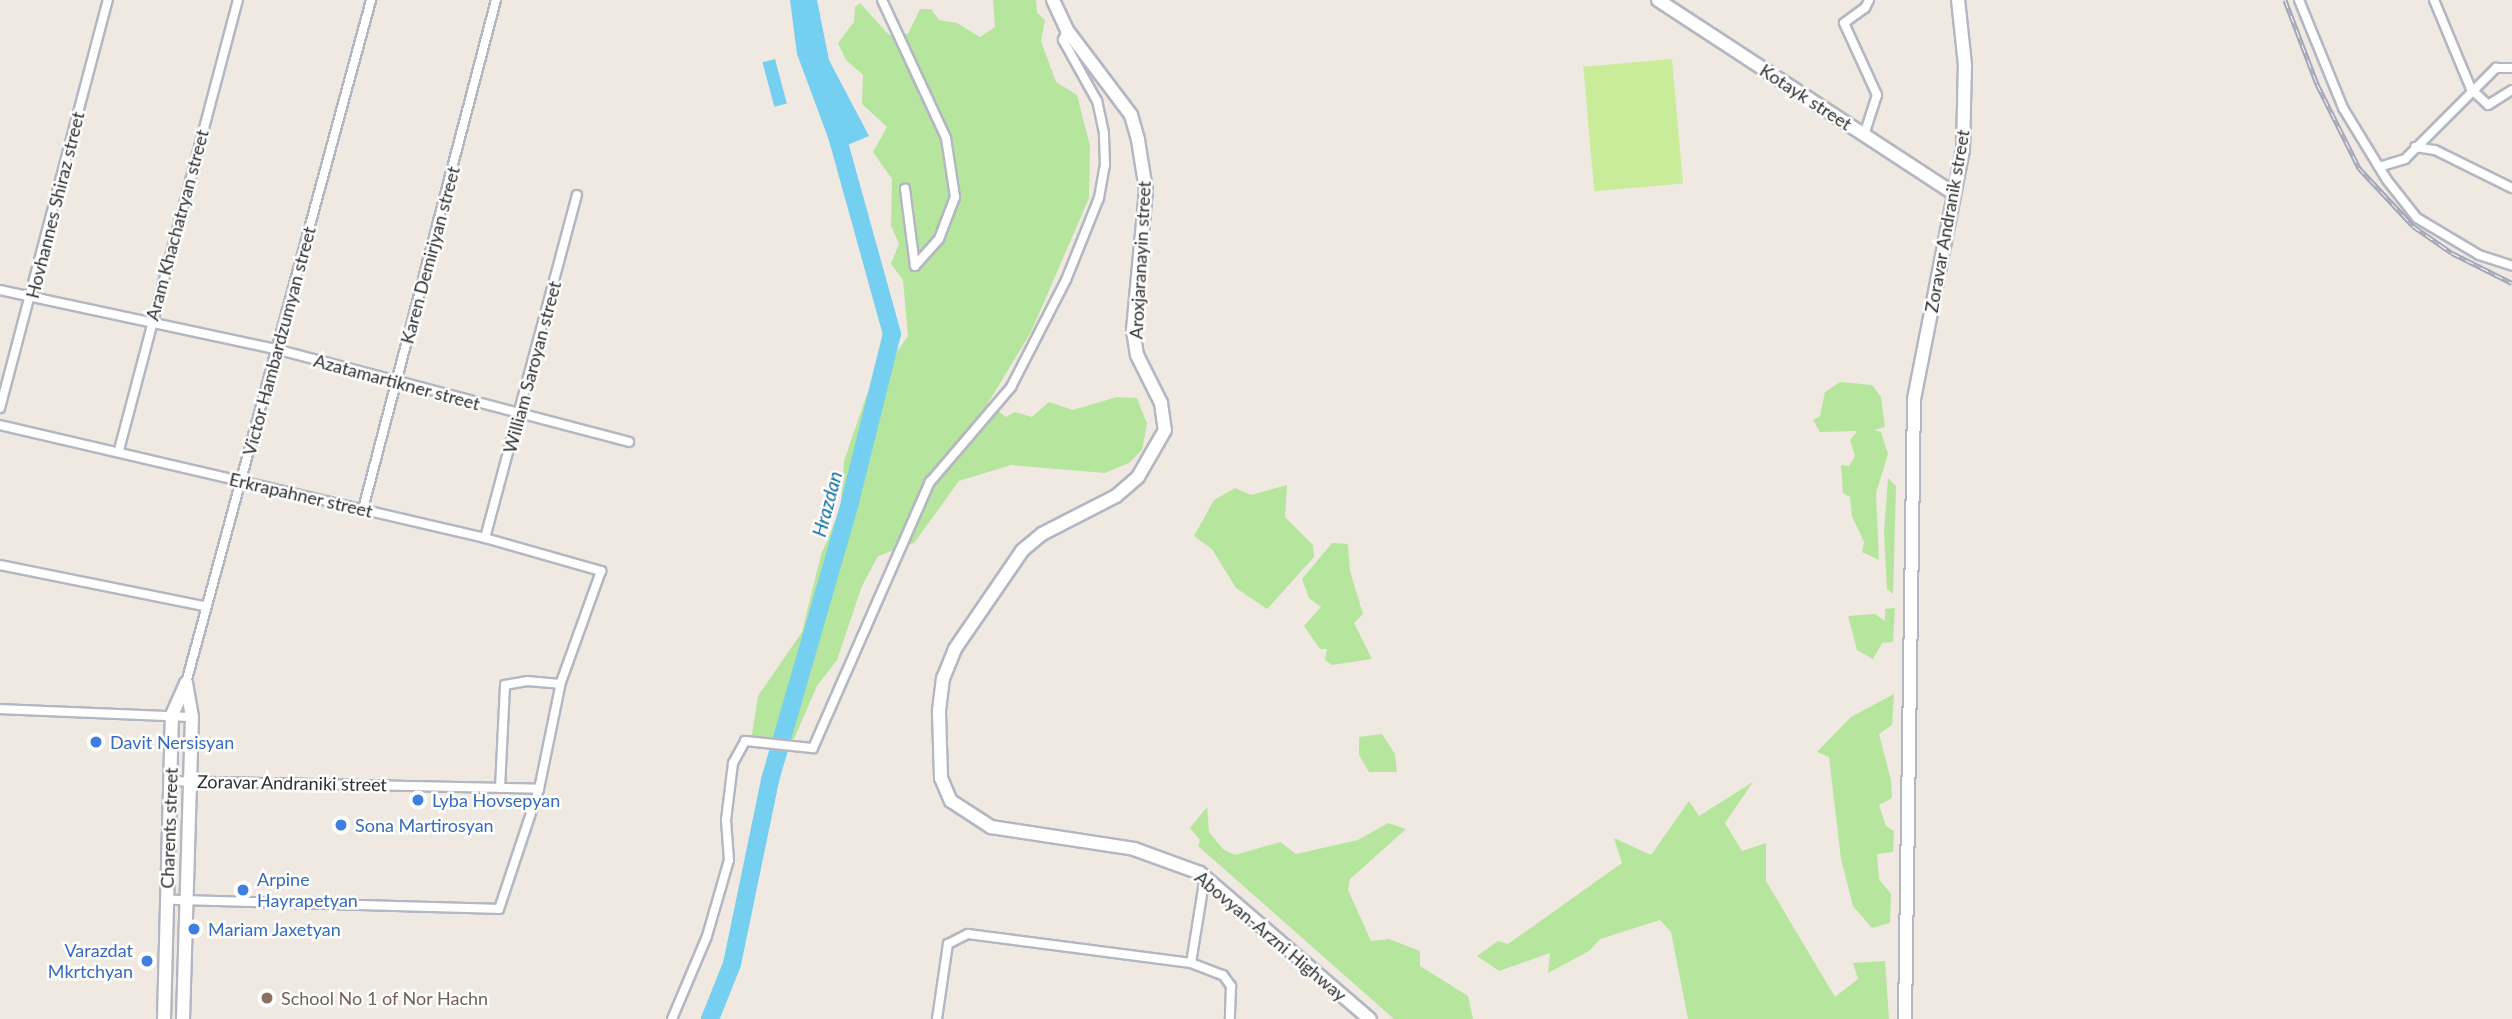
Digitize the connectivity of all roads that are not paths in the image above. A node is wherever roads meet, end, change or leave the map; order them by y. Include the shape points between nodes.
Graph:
1 (108, 0) edge
2 (238, 0) edge
3 (371, 0) edge
4 (496, 0) edge
5 (882, 0) edge
6 (1053, 0) edge
7 (1658, 0) edge
8 (1869, 0) edge
9 (1958, 0) edge
10 (2299, 0) edge
11 (2434, 0) edge
12 (1067, 30) junction
13 (2512, 68) edge
14 (2471, 89) junction
15 (2512, 90) edge
16 (1864, 135) junction
17 (2415, 147) junction
18 (2379, 167) junction
19 (905, 188) dead end
20 (2512, 188) edge
21 (1954, 194) junction
22 (577, 195) dead end
23 (2512, 266) edge
24 (0, 290) edge
25 (31, 297) junction
26 (152, 320) junction
27 (275, 349) junction
28 (396, 384) junction
29 (0, 408) edge
30 (521, 414) junction
31 (0, 425) edge
32 (629, 442) dead end
33 (119, 450) junction
34 (241, 481) junction
35 (363, 509) junction
36 (485, 538) junction
37 (1022, 551) joint
38 (0, 565) edge
39 (204, 606) junction
40 (186, 683) junction
41 (561, 684) junction
42 (0, 709) edge
43 (172, 715) junction
44 (192, 717) junction
45 (171, 781) junction
46 (191, 781) junction
47 (500, 788) junction
48 (539, 789) junction
49 (1205, 877) junction
50 (167, 900) junction
51 (185, 900) junction
52 (1191, 963) junction
53 (164, 1019) edge
54 (183, 1019) edge
55 (672, 1019) edge
56 (937, 1019) edge
57 (1230, 1019) edge
58 (1370, 1019) edge
59 (1905, 1019) edge

1 - 25 street, Hovhannes Shiraz street
2 - 26 street, Aram Khachatryan street
3 - 27 street, Victor Hambardzumyan street
4 - 28 street, Karen Demirjyan street
5 - 19 street via 946,138 955,197 939,239 915,265
6 - 12 street, Aroxjaranayin street
7 - 16 street, Kotayk street
8 - 16 street via 1844,23 1877,95
9 - 21 street, Zoravar Andranik street via 1966,107
10 - 18 street via 2343,108
11 - 14 street
12 - 37 street, Aroxjaranayin street via 1117,95 1138,140 1146,190 1133,330 1137,355 1166,420 1156,453 1138,477 1116,496 1042,534
12 - 55 street via 1063,40 1097,101 1104,132 1099,198 1066,280 1011,387 930,482 813,748 745,741 733,763 726,820 729,860 707,936
13 - 14 street via 2496,68
14 - 15 street via 2488,105
14 - 17 street
16 - 21 street, Kotayk street
17 - 18 street via 2405,159
17 - 20 street via 2435,150
18 - 23 street via 2417,218 2479,255
21 - 59 street, Zoravar Andranik street via 1914,399
22 - 30 street, William Saroyan street
24 - 25 street, Azatamartikner street
25 - 26 street, Azatamartikner street
25 - 29 street, Hovhannes Shiraz street
26 - 27 street, Azatamartikner street
26 - 33 street, Aram Khachatryan street
27 - 28 street, Azatamartikner street
27 - 34 street, Victor Hambardzumyan street
28 - 30 street, Azatamartikner street
28 - 35 street, Karen Demirjyan street
30 - 32 street, Azatamartikner street
30 - 36 street, William Saroyan street
31 - 33 street, Erkrapahner street
33 - 34 street, Erkrapahner street
34 - 35 street, Erkrapahner street
34 - 39 street, Victor Hambardzumyan street
35 - 36 street, Erkrapahner street
36 - 41 street, Erkrapahner street via 601,571
37 - 49 street, Abovyan-Arzni Highway via 955,649 943,678 941,778 951,801 992,827 1134,849
38 - 39 street
39 - 40 street, Victor Hambardzumyan street
40 - 43 street, Charents street
40 - 44 street, Charents street
41 - 47 street via 505,685
41 - 48 street
42 - 43 street
43 - 44 street
43 - 45 street, Charents street
44 - 46 street, Charents street
45 - 46 street, Zoravar Andraniki street
45 - 50 street, Charents street
46 - 47 street, Zoravar Andraniki street
46 - 51 street, Charents street
47 - 48 street, Zoravar Andraniki street
48 - 51 street via 499,909
49 - 52 street
49 - 58 street, Abovyan-Arzni Highway
50 - 51 street
50 - 53 street, Charents street
51 - 54 street, Charents street
52 - 56 street via 960,936 953,938 945,953
52 - 57 street via 1223,975 1231,986

